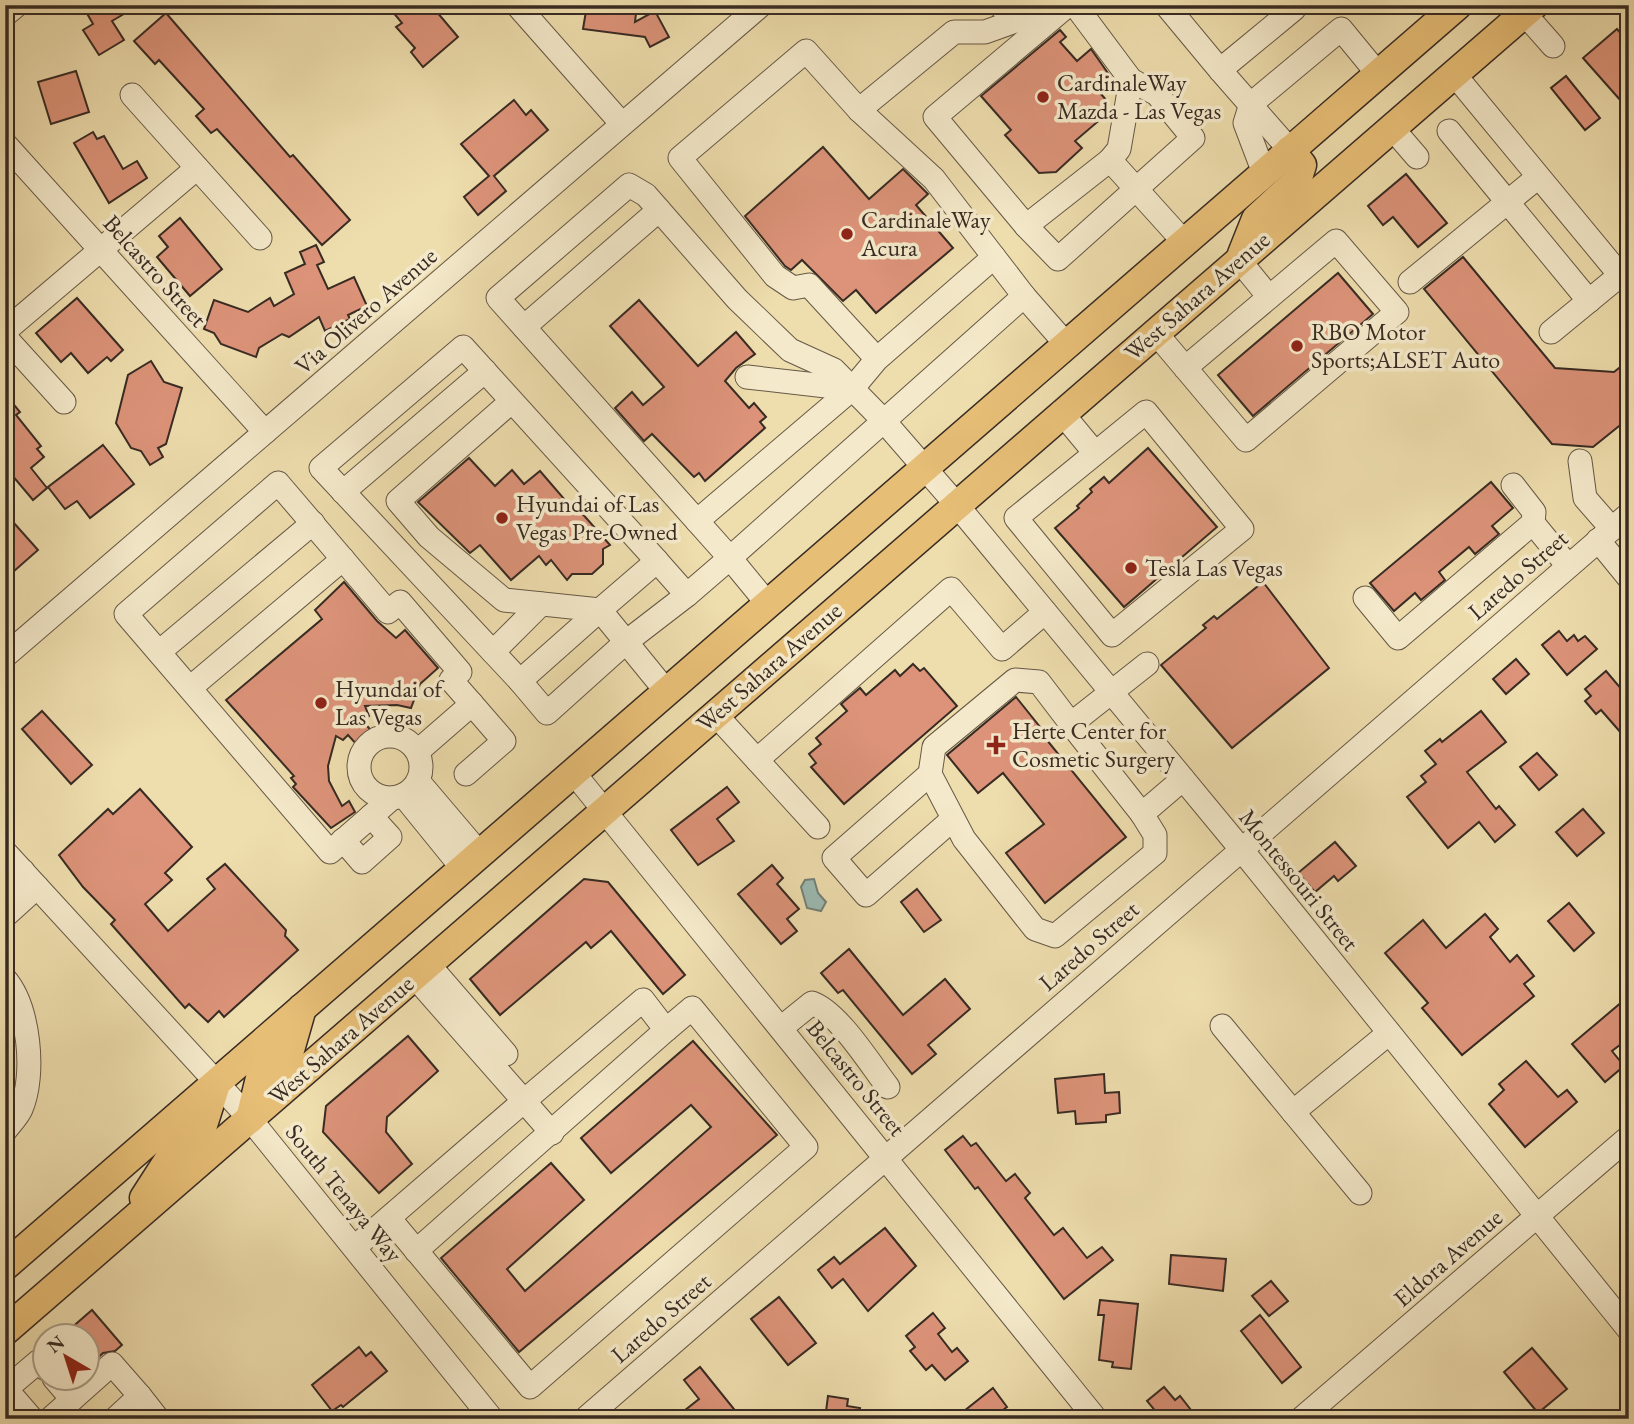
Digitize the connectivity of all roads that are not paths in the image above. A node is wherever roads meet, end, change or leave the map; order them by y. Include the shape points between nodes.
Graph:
1 (17, 5) edge
2 (517, 5) edge
3 (761, 5) edge
4 (1061, 5) edge
5 (1068, 5) edge
6 (1075, 5) edge
7 (1166, 5) edge
8 (1458, 5) edge
9 (1294, 9) dead end
10 (1529, 9) edge
11 (1007, 13) edge
12 (5, 15) edge
13 (1553, 46) dead end
14 (1220, 70) junction
15 (1378, 74) junction
16 (1454, 74) junction
17 (1131, 80) junction
18 (132, 95) dead end
19 (1251, 104) junction
20 (859, 110) junction
21 (622, 124) junction
22 (1392, 128) junction
23 (1449, 131) dead end
24 (5, 144) edge
25 (1290, 150) junction
26 (1417, 157) dead end
27 (1110, 160) junction
28 (197, 168) junction
29 (1264, 173) junction
30 (1538, 177) junction
31 (1138, 190) junction
32 (1508, 202) junction
33 (659, 210) junction
34 (1026, 226) junction
35 (260, 238) dead end
36 (1184, 242) junction
37 (100, 248) junction
38 (994, 257) junction
39 (1239, 260) junction
40 (1624, 271) edge
41 (1410, 282) dead end
42 (1024, 296) junction
43 (1269, 298) junction
44 (1589, 300) junction
45 (524, 327) junction
46 (5, 331) edge
47 (1155, 332) junction
48 (1551, 332) dead end
49 (5, 337) edge
50 (1066, 344) junction
51 (877, 359) junction
52 (1185, 368) junction
53 (485, 371) junction
54 (747, 377) dead end
55 (852, 389) junction
56 (512, 401) junction
57 (64, 402) dead end
58 (1061, 412) junction
59 (883, 421) junction
60 (265, 432) junction
61 (1095, 453) junction
62 (1580, 461) dead end
63 (923, 467) junction
64 (1513, 485) dead end
65 (343, 492) junction
66 (398, 501) junction
67 (956, 504) junction
68 (697, 521) junction
69 (313, 523) junction
70 (372, 523) junction
71 (1533, 523) junction
72 (1613, 528) edge
73 (730, 558) junction
74 (343, 559) junction
75 (657, 561) junction
76 (1569, 566) junction
77 (1629, 578) edge
78 (687, 594) junction
79 (1365, 598) dead end
80 (767, 603) junction
81 (541, 604) junction
82 (600, 610) junction
83 (1045, 612) junction
84 (1099, 618) junction
85 (626, 642) junction
86 (1072, 644) junction
87 (159, 652) junction
88 (493, 652) junction
89 (5, 656) edge
90 (1147, 664) dead end
91 (520, 681) junction
92 (190, 688) junction
93 (666, 691) junction
94 (1112, 692) junction
95 (472, 704) junction
96 (715, 714) junction
97 (1071, 724) junction
98 (418, 751) junction
99 (757, 760) junction
100 (573, 772) junction
101 (930, 774) junction
102 (466, 775) dead end
103 (1183, 779) junction
104 (404, 792) junction
105 (605, 810) junction
106 (1142, 814) junction
107 (953, 819) junction
108 (818, 827) dead end
109 (1241, 849) junction
110 (5, 852) edge
111 (472, 861) junction
112 (30, 879) junction
113 (5, 886) edge
114 (5, 916) edge
115 (421, 970) junction
116 (5, 979) edge
117 (302, 1008) junction
118 (1222, 1026) dead end
119 (781, 1028) junction
120 (666, 1030) junction
121 (1390, 1033) junction
122 (216, 1083) junction
123 (888, 1087) dead end
124 (524, 1101) junction
125 (1293, 1112) junction
126 (250, 1119) junction
127 (5, 1131) edge
128 (552, 1133) junction
129 (1629, 1137) edge
130 (886, 1157) junction
131 (1360, 1193) dead end
132 (1537, 1216) junction
133 (388, 1219) junction
134 (125, 1226) junction
135 (355, 1247) junction
136 (416, 1251) junction
137 (5, 1266) edge
138 (1629, 1330) edge
139 (5, 1331) edge
140 (32, 1363) edge
141 (12, 1369) edge
142 (66, 1392) edge
143 (140, 1396) junction
144 (72, 1399) junction
145 (32, 1419) edge
146 (50, 1419) edge
147 (115, 1419) edge
148 (158, 1419) edge
149 (492, 1419) edge
150 (585, 1419) edge
151 (1096, 1419) edge
152 (1301, 1419) edge

1 - 12 street
2 - 21 street
3 - 21 street, Via Olivero Avenue
4 - 11 street
5 - 34 street via 935,117
6 - 17 street
7 - 14 street
8 - 15 main road, West Sahara Avenue
9 - 14 street
10 - 13 street
10 - 16 main road, West Sahara Avenue
11 - 20 street via 985,32 954,32
14 - 19 street
15 - 19 street via 1341,29
15 - 25 main road, West Sahara Avenue
16 - 22 main road, West Sahara Avenue
16 - 30 street
17 - 27 street via 1119,149
17 - 31 street via 1157,93 1193,138
18 - 28 street
19 - 25 street
19 - 29 street via 1245,123
20 - 38 street via 934,179
20 - 51 street via 806,51 680,158 775,276 793,288 809,285
21 - 60 street, Via Olivero Avenue
22 - 26 street
22 - 39 main road, West Sahara Avenue
23 - 32 street
24 - 37 street, Belcastro Street
25 - 29 main road, West Sahara Avenue
25 - 39 main road via 1302,165 1297,181 1256,219
27 - 31 street
27 - 34 street
28 - 35 street
28 - 37 street
29 - 36 main road, West Sahara Avenue
30 - 32 street
30 - 40 street
31 - 34 street via 1058,259
31 - 36 street
32 - 41 street
32 - 44 street
33 - 45 street
33 - 45 street, Montessouri Street via 629,185 498,298
33 - 55 street, Montessouri Street via 737,299 790,350 834,370
36 - 50 main road, West Sahara Avenue
37 - 46 street
37 - 60 street, Belcastro Street
38 - 42 street
38 - 51 street
39 - 43 street
39 - 47 main road, West Sahara Avenue
40 - 44 street
42 - 50 street
42 - 59 street
43 - 52 street
43 - 52 street via 1336,241 1397,312 1246,440
44 - 48 street
45 - 68 street
47 - 52 street
47 - 58 main road, West Sahara Avenue
49 - 57 street
50 - 63 main road, West Sahara Avenue
51 - 55 street
53 - 56 street
53 - 65 street
53 - 65 street via 463,347 321,468
54 - 55 street
55 - 59 street, Montessouri Street
55 - 68 street
56 - 66 street
56 - 75 street
58 - 61 street
58 - 67 main road, West Sahara Avenue
59 - 63 street, Montessouri Street
59 - 73 street
60 - 89 street, Via Olivero Avenue
61 - 84 street via 1016,518
61 - 84 street via 1146,412 1242,529 1112,635
62 - 72 street via 1585,498
63 - 67 street, Montessouri Street
63 - 80 main road, West Sahara Avenue
64 - 71 street via 1534,512
65 - 70 street
66 - 70 street
66 - 81 street via 429,537 504,600
67 - 83 street, Montessouri Street
67 - 96 main road, West Sahara Avenue
68 - 73 street
69 - 74 street
69 - 87 street
69 - 87 street via 278,483 126,614
70 - 88 street
71 - 76 street
71 - 79 street via 1398,638
72 - 76 street, Laredo Street
72 - 77 street
73 - 78 street
73 - 80 street
74 - 92 street
74 - 95 street via 388,612 400,602 460,672 451,680
75 - 78 street
75 - 82 street
76 - 109 street, Laredo Street
78 - 85 street
80 - 93 main road, West Sahara Avenue
81 - 82 street
81 - 88 street
82 - 85 street
82 - 91 street
83 - 86 street, Montessouri Street
83 - 99 street via 1002,649 951,589
84 - 86 street
85 - 91 street via 547,713
85 - 93 street
86 - 94 street, Montessouri Street
87 - 92 street
88 - 91 street
90 - 94 street
92 - 104 street via 330,852
93 - 100 main road, West Sahara Avenue
94 - 97 street
94 - 103 street, Montessouri Street
95 - 98 street
95 - 102 street via 504,741
96 - 99 street
96 - 105 main road, West Sahara Avenue
97 - 101 street via 1039,682 1015,680 934,747
97 - 106 street
98 - 104 street via 421,772
98 - 104 street via 392,735 365,747 360,756 360,777 373,793
99 - 108 street
100 - 105 street, Belcastro Street
100 - 111 main road, West Sahara Avenue
101 - 107 street
101 - 107 street via 834,858 866,895
103 - 106 street
103 - 109 street, Montessouri Street
104 - 111 street
105 - 115 main road, West Sahara Avenue
105 - 119 street, Belcastro Street
106 - 107 street via 1154,835 1155,853 1055,936 1035,929
109 - 121 street, Montessouri Street
109 - 130 street, Laredo Street
110 - 112 street, South Tenaya Way
111 - 117 main road, West Sahara Avenue
112 - 113 street
112 - 114 street
112 - 122 street, South Tenaya Way
115 - 124 street via 500,1060
115 - 126 main road, West Sahara Avenue
116 - 127 street via 15,991 30,1047 21,1108
117 - 122 main road, West Sahara Avenue
117 - 126 main road via 290,1050 260,1078
118 - 125 street
119 - 123 street via 812,1003 820,1006
119 - 130 street, Belcastro Street
120 - 124 street via 643,1000
120 - 128 street
120 - 136 street via 692,1007 806,1147 530,1387
121 - 125 street
121 - 132 street, Montessouri Street
122 - 126 street, South Tenaya Way
122 - 134 main road via 203,1125 173,1153
122 - 137 main road, West Sahara Avenue
124 - 128 street
124 - 133 street
125 - 131 street
126 - 134 main road, West Sahara Avenue
126 - 135 street, South Tenaya Way
128 - 136 street
129 - 132 street, Eldora Avenue
130 - 150 street, Laredo Street
130 - 151 street, Belcastro Street
132 - 138 street, Montessouri Street
132 - 152 street, Eldora Avenue
133 - 135 street
133 - 136 street
134 - 139 main road, West Sahara Avenue
135 - 149 street, South Tenaya Way
140 - 141 street
141 - 145 street via 6,1389
142 - 144 street
143 - 144 street via 112,1364
143 - 147 street
143 - 148 street
144 - 146 street

